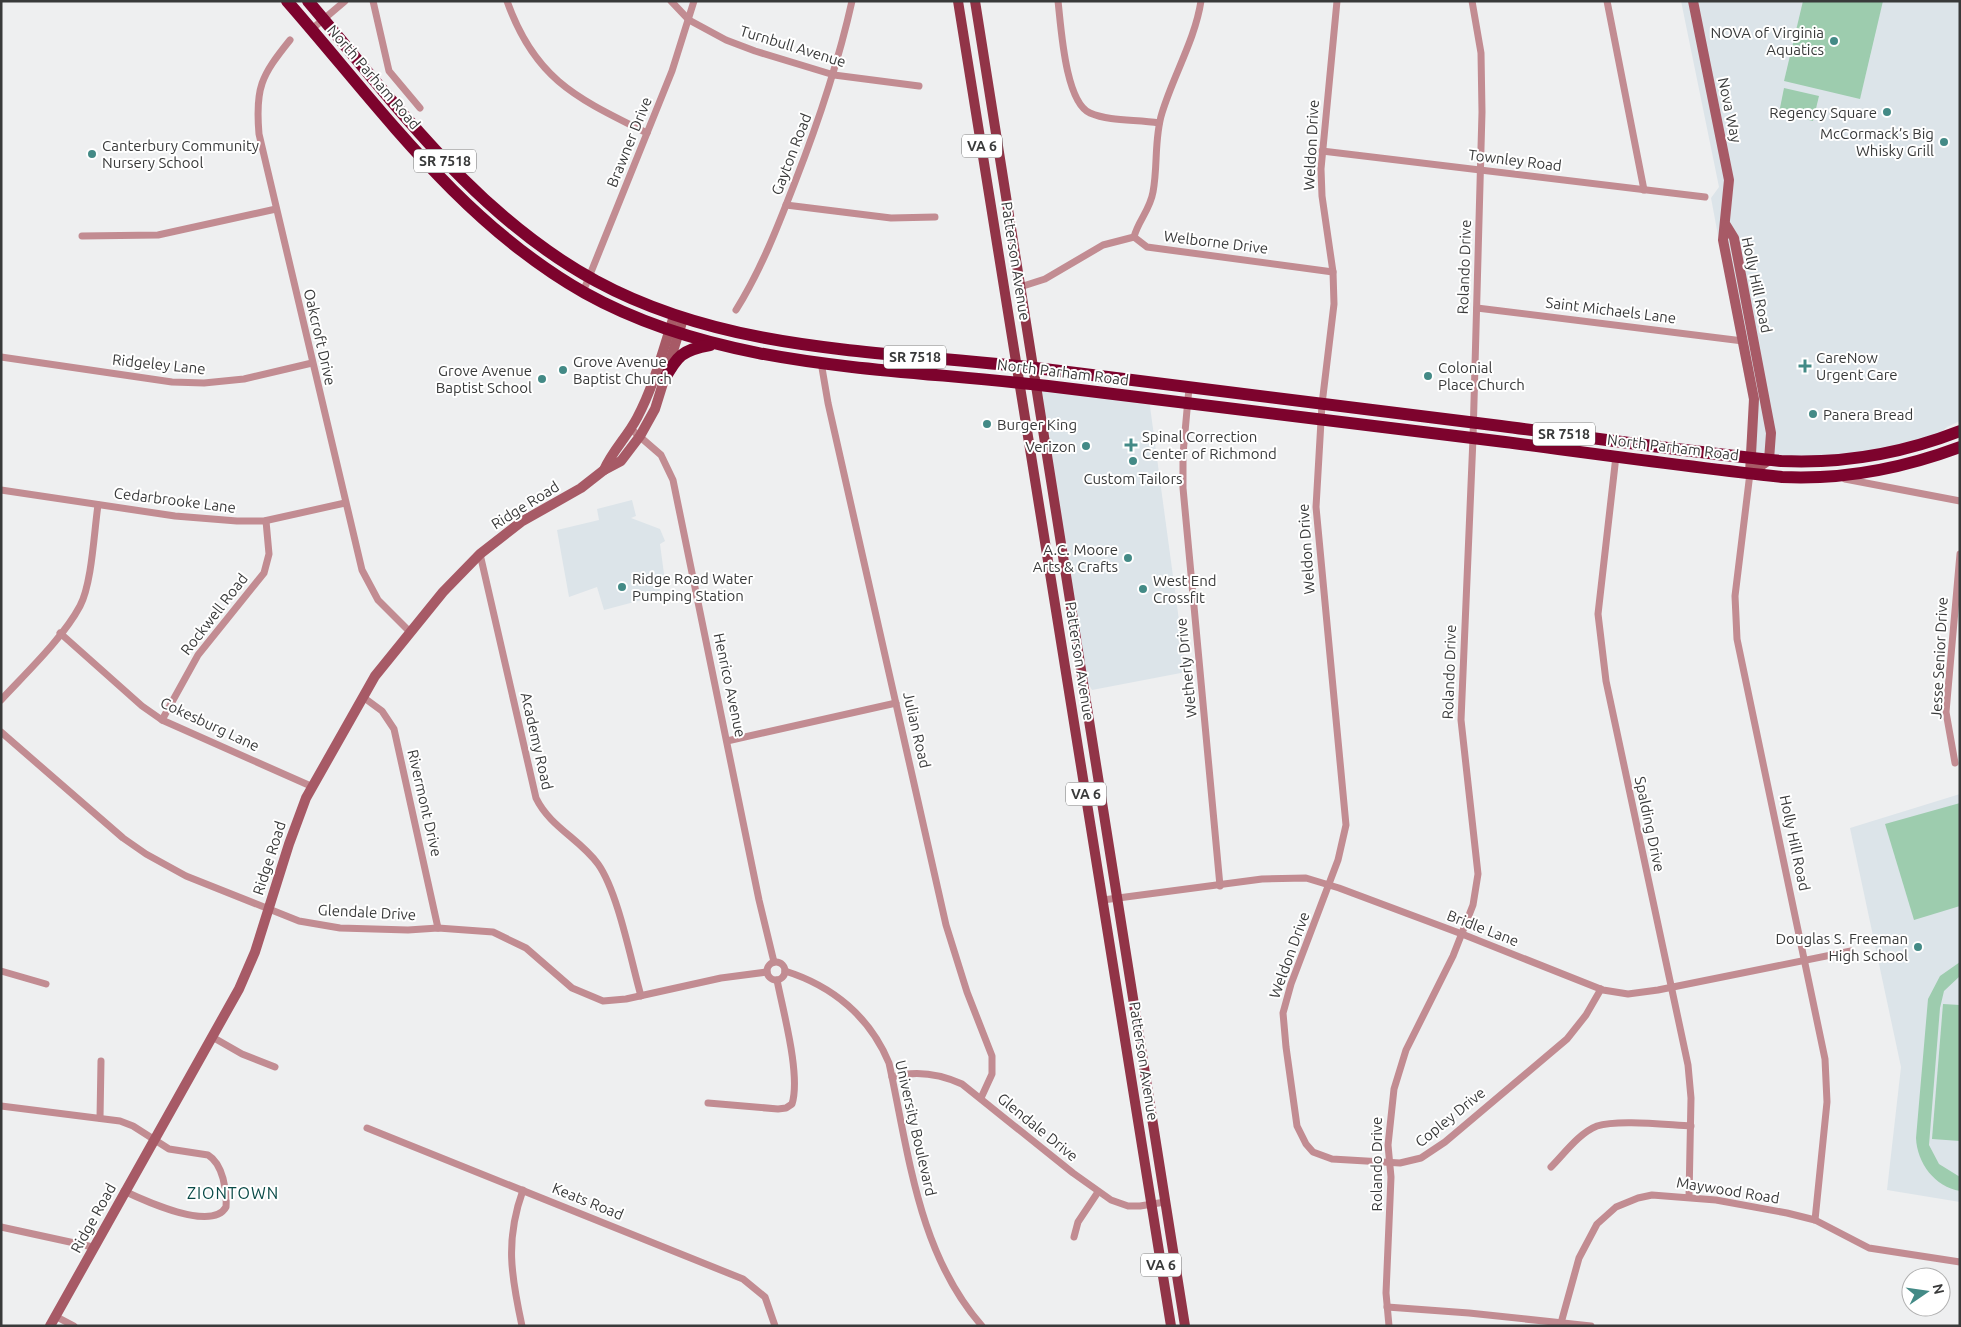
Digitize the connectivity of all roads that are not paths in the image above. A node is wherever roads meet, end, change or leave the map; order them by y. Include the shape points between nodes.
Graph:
1 (287, 1) edge
2 (308, 1) edge
3 (345, 1) edge
4 (373, 1) edge
5 (507, 1) edge
6 (671, 1) edge
7 (694, 1) edge
8 (852, 1) edge
9 (958, 1) edge
10 (975, 1) edge
11 (1058, 1) edge
12 (1201, 1) edge
13 (1337, 1) edge
14 (1472, 1) edge
15 (1607, 1) edge
16 (1693, 1) edge
17 (324, 19) junction
18 (689, 20) junction
19 (312, 29) junction
20 (290, 40) dead end
21 (834, 75) junction
22 (920, 86) dead end
23 (420, 108) dead end
24 (1159, 123) junction
25 (647, 133) junction
26 (1322, 151) junction
27 (1481, 170) junction
28 (1644, 190) junction
29 (1705, 197) dead end
30 (786, 205) junction
31 (276, 208) junction
32 (935, 217) dead end
33 (1726, 225) junction
34 (82, 236) dead end
35 (1134, 237) junction
36 (1333, 272) junction
37 (589, 277) junction
38 (1020, 287) junction
39 (583, 292) junction
40 (1477, 308) junction
41 (736, 310) dead end
42 (679, 317) junction
43 (674, 332) junction
44 (1742, 341) junction
45 (714, 344) junction
46 (813, 346) junction
47 (774, 356) junction
48 (1, 357) edge
49 (821, 362) junction
50 (312, 363) junction
51 (1018, 367) junction
52 (1033, 368) junction
53 (664, 380) junction
54 (1020, 383) junction
55 (1036, 384) junction
56 (1189, 388) junction
57 (1188, 404) junction
58 (1322, 404) junction
59 (1322, 420) junction
60 (1473, 422) junction
61 (631, 429) junction
62 (1960, 431) edge
63 (640, 436) junction
64 (1473, 438) junction
65 (1960, 447) edge
66 (1616, 456) junction
67 (1750, 457) junction
68 (1769, 460) junction
69 (604, 470) junction
70 (1750, 473) junction
71 (1835, 477) junction
72 (1, 490) edge
73 (1960, 501) edge
74 (345, 503) junction
75 (98, 505) junction
76 (266, 520) junction
77 (480, 554) junction
78 (1960, 554) edge
79 (410, 632) junction
80 (60, 633) junction
81 (363, 698) junction
82 (1, 700) edge
83 (896, 702) junction
84 (162, 720) junction
85 (1, 732) edge
86 (727, 741) junction
87 (1955, 763) dead end
88 (312, 787) junction
89 (1329, 885) junction
90 (1220, 886) junction
91 (1117, 899) junction
92 (1103, 900) junction
93 (268, 910) junction
94 (438, 928) junction
95 (1462, 934) junction
96 (1851, 951) dead end
97 (1805, 960) junction
98 (774, 962) junction
99 (1, 971) edge
100 (785, 971) junction
101 (766, 972) junction
102 (777, 980) junction
103 (46, 984) dead end
104 (1671, 988) junction
105 (1601, 989) junction
106 (641, 996) junction
107 (214, 1038) junction
108 (101, 1061) dead end
109 (275, 1067) dead end
110 (892, 1076) junction
111 (1291, 1086) joint
112 (981, 1098) junction
113 (708, 1103) dead end
114 (1, 1106) edge
115 (100, 1118) junction
116 (1691, 1126) junction
117 (367, 1128) dead end
118 (154, 1141) junction
119 (1389, 1162) junction
120 (1551, 1167) dead end
121 (522, 1190) junction
122 (124, 1191) junction
123 (1098, 1192) junction
124 (1689, 1197) junction
125 (1165, 1202) junction
126 (1151, 1205) junction
127 (1815, 1220) junction
128 (1, 1227) edge
129 (1074, 1237) dead end
130 (94, 1247) junction
131 (1960, 1262) edge
132 (1387, 1307) junction
133 (55, 1316) junction
134 (1561, 1322) junction
135 (50, 1326) edge
136 (74, 1326) edge
137 (522, 1326) edge
138 (775, 1326) edge
139 (982, 1326) edge
140 (1171, 1326) edge
141 (1185, 1326) edge
142 (1389, 1326) edge
143 (1591, 1326) edge

1 - 19 highway, North Parham Road / SR 7518
2 - 17 highway, North Parham Road / SR 7518
3 - 17 street
4 - 23 street via 389,71
5 - 25 street via 523,40 539,64 556,81 596,108
6 - 18 street, Turnbull Avenue
7 - 18 street, Brawner Drive
8 - 21 street, Gayton Road
9 - 51 main road, Patterson Avenue / VA 6
10 - 38 main road, Patterson Avenue / VA 6
11 - 24 street via 1071,83 1082,106 1096,115
12 - 24 street
13 - 26 street, Weldon Drive
14 - 27 street, Rolando Drive via 1482,66
15 - 28 street
16 - 33 street, Nova Way via 1729,180
17 - 19 street
17 - 37 highway, North Parham Road / SR 7518 via 470,187 528,238
18 - 21 street, Turnbull Avenue via 755,51
18 - 25 street, Brawner Drive
19 - 39 highway, North Parham Road / SR 7518 via 466,206 515,248
20 - 31 street, Oakcroft Drive via 265,73 258,97 259,134
21 - 22 street, Turnbull Avenue
21 - 30 street, Gayton Road
24 - 35 street via 1150,205
25 - 37 street, Brawner Drive
26 - 27 street, Townley Road
26 - 36 street, Weldon Drive via 1322,196
27 - 28 street, Townley Road
27 - 40 street, Rolando Drive
28 - 29 street, Townley Road
30 - 32 street via 891,218
30 - 41 street, Gayton Road via 753,282
31 - 34 street via 158,235
31 - 50 street, Oakcroft Drive
33 - 44 street, Holly Hill Road via 1723,240
33 - 68 street, Holly Hill Road via 1734,238 1770,424
35 - 36 street, Welborne Drive via 1147,247 1156,249
35 - 38 street via 1098,247 1045,279
36 - 58 street, Weldon Drive via 1334,304
37 - 39 street, Brawner Drive
37 - 42 highway, North Parham Road / SR 7518
38 - 52 main road, Patterson Avenue / VA 6
39 - 43 highway, North Parham Road / SR 7518 via 624,313
40 - 44 street, Saint Michaels Lane
40 - 60 street, Rolando Drive
42 - 43 street, Ridge Road
42 - 46 highway, North Parham Road / SR 7518 via 754,337
43 - 45 highway, North Parham Road / SR 7518
43 - 53 street, Ridge Road
43 - 61 street, Ridge Road
44 - 67 street, Holly Hill Road via 1755,412
45 - 47 highway, North Parham Road / SR 7518
45 - 53 highway via 680,355
46 - 47 highway via 808,355 785,352
46 - 51 highway, North Parham Road / SR 7518
47 - 49 highway, North Parham Road / SR 7518
48 - 50 street, Ridgeley Lane via 172,382 204,383 244,379
49 - 54 highway, North Parham Road / SR 7518
49 - 83 street, Julian Road
50 - 74 street, Oakcroft Drive
51 - 52 highway, North Parham Road / SR 7518
51 - 54 main road, Patterson Avenue / VA 6
52 - 55 main road, Patterson Avenue / VA 6
52 - 56 highway, North Parham Road / SR 7518
53 - 63 street, Ridge Road via 655,409
54 - 55 highway, North Parham Road / SR 7518
54 - 92 main road, Patterson Avenue / VA 6
55 - 57 highway, North Parham Road / SR 7518
55 - 91 main road, Patterson Avenue / VA 6
56 - 57 street, Wetherly Drive
56 - 58 highway, North Parham Road / SR 7518
57 - 59 highway, North Parham Road / SR 7518
57 - 90 street, Wetherly Drive via 1183,454 1184,488
58 - 59 street, Weldon Drive
58 - 60 highway, North Parham Road / SR 7518
59 - 64 highway, North Parham Road / SR 7518
59 - 89 street, Weldon Drive via 1316,507 1346,825
60 - 64 street, Rolando Drive
60 - 67 highway, North Parham Road / SR 7518
61 - 63 street, Henrico Avenue
61 - 69 street, Ridge Road via 610,456
62 - 68 highway, North Parham Road / SR 7518 via 1874,457 1814,462
63 - 69 street, Ridge Road via 621,461
63 - 86 street, Henrico Avenue via 661,455 673,480
64 - 66 highway, North Parham Road / SR 7518
64 - 95 street, Rolando Drive via 1461,720 1478,874 1473,905
65 - 71 highway, North Parham Road / SR 7518 via 1883,471
66 - 70 highway, North Parham Road / SR 7518
66 - 104 street, Spalding Drive via 1599,598 1599,635
67 - 68 highway, North Parham Road / SR 7518
67 - 70 street, Holly Hill Road
68 - 70 street
69 - 77 street, Ridge Road via 581,488 521,522
70 - 71 highway, North Parham Road / SR 7518
70 - 97 street, Holly Hill Road via 1735,596 1737,639
71 - 73 street
72 - 75 street, Cedarbrooke Lane
74 - 76 street, Cedarbrooke Lane
74 - 79 street, Oakcroft Drive via 367,583 378,600
75 - 76 street, Cedarbrooke Lane via 209,520
75 - 80 street via 84,596
76 - 84 street, Rockwell Road via 269,554 264,573 198,655
77 - 79 street, Ridge Road
77 - 106 street, Academy Road via 536,798 547,817 586,851 603,873
78 - 87 street, Jesse Senior Drive via 1946,712
79 - 81 street, Ridge Road via 379,671
80 - 82 street
80 - 84 street, Cokesburg Lane
81 - 88 street, Ridge Road
81 - 94 street, Rivermont Drive via 382,712 394,729
83 - 86 street
83 - 112 street, Julian Road via 946,925 992,1056 992,1074
84 - 88 street, Cokesburg Lane
85 - 93 street, Glendale Drive via 146,854 186,876
86 - 98 street, Henrico Avenue
88 - 93 street, Ridge Road via 291,836
89 - 90 street, Bridle Lane via 1306,878 1285,877
89 - 95 street, Bridle Lane
89 - 111 street, Weldon Drive via 1286,1001 1284,1021
90 - 91 street, Bridle Lane
91 - 92 street, Bridle Lane
91 - 125 main road, Patterson Avenue / VA 6
92 - 126 main road, Patterson Avenue / VA 6
93 - 94 street, Glendale Drive via 299,921 332,927
93 - 107 street, Ridge Road via 247,972
94 - 106 street, Glendale Drive via 481,930 515,941 569,986 588,996 603,1001
95 - 105 street, Bridle Lane
95 - 119 street, Rolando Drive via 1398,1073 1390,1110
96 - 97 street, Bridle Lane
97 - 104 street, Bridle Lane
97 - 127 street, Holly Hill Road via 1821,1034 1827,1084
98 - 100 street via 782,964
98 - 101 street via 768,965
99 - 103 street
100 - 102 street via 783,978
100 - 110 street, University Boulevard via 815,982 855,1011 874,1032
101 - 102 street
101 - 106 street, Glendale Drive via 721,978
102 - 113 street via 793,1065 795,1086 791,1106 778,1109
104 - 105 street, Bridle Lane via 1628,994
104 - 116 street, Spalding Drive via 1688,1065
105 - 119 street, Copley Drive via 1567,1039 1435,1150 1409,1162
107 - 109 street
107 - 118 street, Ridge Road
108 - 115 street
110 - 112 street, Glendale Drive via 911,1072 945,1078 962,1084
110 - 139 street, University Boulevard via 913,1183 925,1223 946,1273
111 - 119 street, Copley Drive via 1297,1126 1313,1152 1332,1159
112 - 123 street, Glendale Drive
114 - 115 street
115 - 118 street via 127,1124
116 - 120 street via 1597,1126 1584,1134
116 - 124 street, Spalding Drive
117 - 121 street, Keats Road
118 - 122 street, Ridge Road
118 - 122 street via 169,1150 213,1158 224,1183 223,1212 214,1216 160,1208
119 - 132 street, Rolando Drive
121 - 137 street via 512,1226 510,1252 511,1274
121 - 138 street, Keats Road via 743,1279 765,1297
122 - 130 street, Ridge Road
123 - 126 street, Glendale Drive via 1128,1206
123 - 129 street via 1078,1222
124 - 127 street, Maywood Road
124 - 134 street, Maywood Road via 1666,1194 1638,1198 1604,1216 1579,1258
125 - 126 street, Glendale Drive
125 - 141 main road, Patterson Avenue / VA 6
126 - 140 main road, Patterson Avenue / VA 6
127 - 131 street, Maywood Road via 1868,1248
128 - 130 street
130 - 133 street, Ridge Road
132 - 134 street
132 - 142 street, Rolando Drive
133 - 135 street, Ridge Road
133 - 136 street
134 - 143 street

